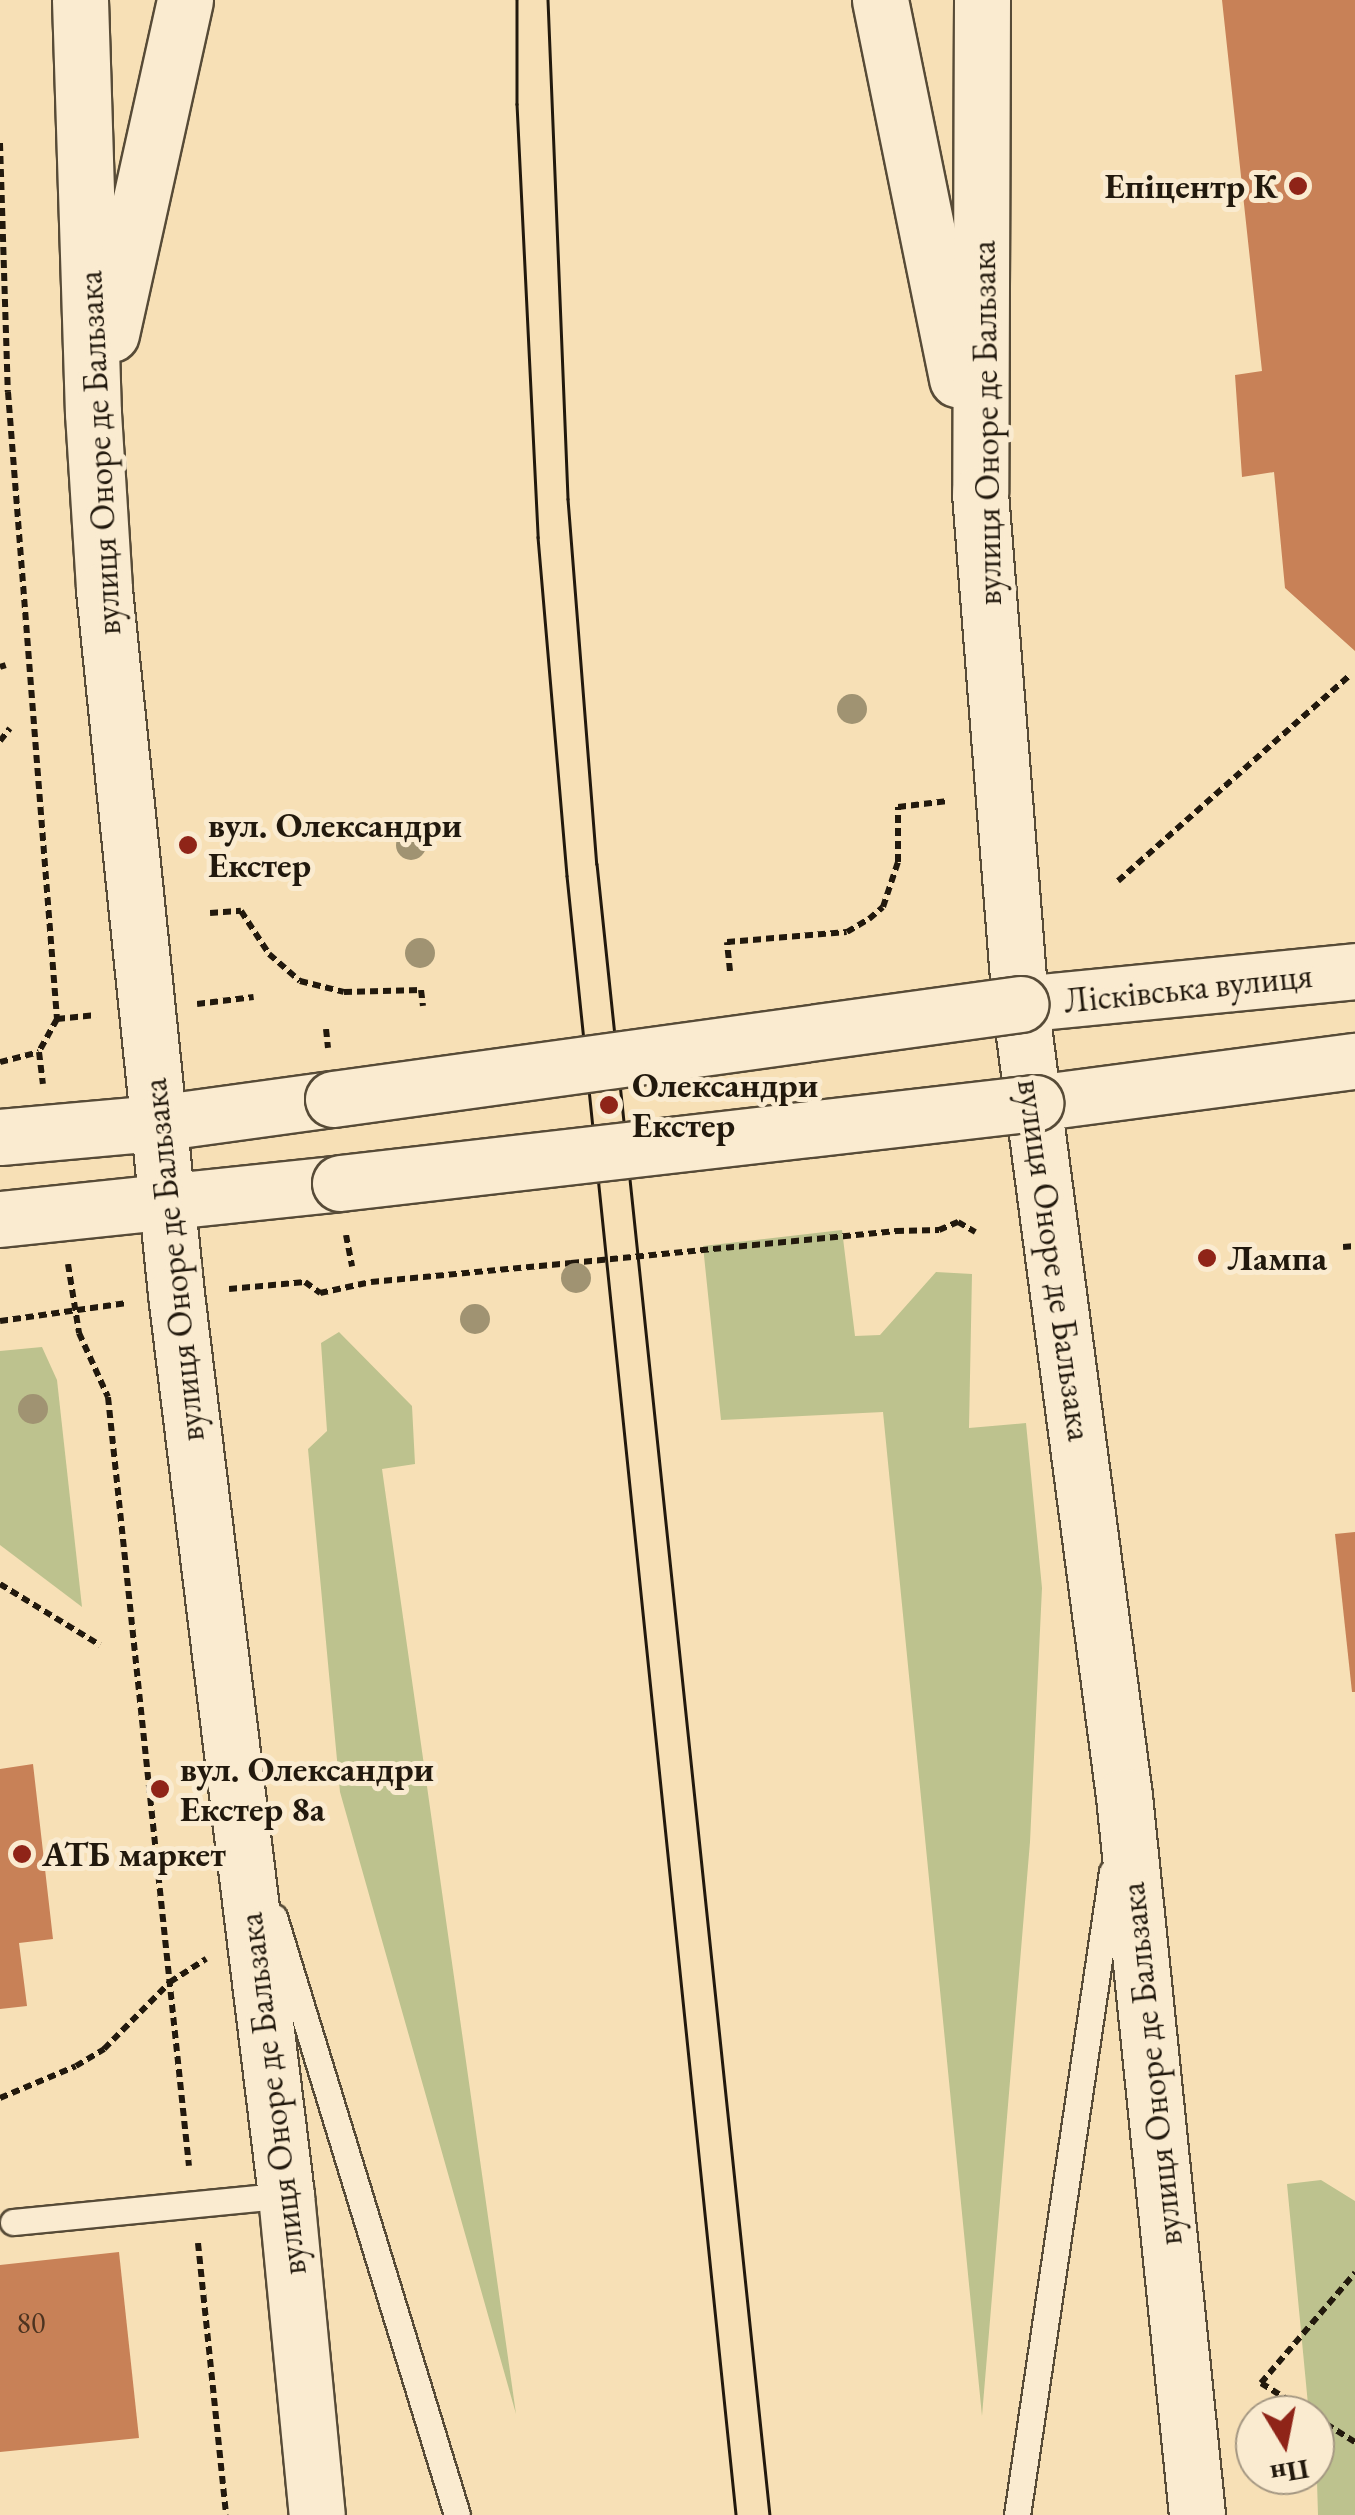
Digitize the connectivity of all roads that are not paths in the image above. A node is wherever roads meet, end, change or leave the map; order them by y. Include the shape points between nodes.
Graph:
1 (80, 0) edge
2 (186, 0) edge
3 (880, 0) edge
4 (982, 0) edge
5 (93, 413) junction
6 (980, 493) junction
7 (1355, 971) edge
8 (1020, 1004) junction
9 (1355, 1061) edge
10 (1035, 1103) junction
11 (157, 1123) junction
12 (25, 1135) edge
13 (167, 1203) junction
14 (0, 1219) edge
15 (1124, 1796) junction
16 (238, 1799) junction
17 (286, 2195) junction
18 (13, 2222) dead end
19 (317, 2515) edge
20 (457, 2515) edge
21 (1017, 2515) edge
22 (1196, 2515) edge

1 - 5 street, вулиця Оноре де Бальзака
2 - 5 street
3 - 6 street
4 - 6 street, вулиця Оноре де Бальзака
5 - 11 street, вулиця Оноре де Бальзака
6 - 8 street, вулиця Оноре де Бальзака
7 - 8 street, Лісківська вулиця
8 - 10 street, вулиця Оноре де Бальзака
8 - 11 street, Лісківська вулиця, bridge
9 - 10 street
10 - 13 street, bridge
10 - 15 street, вулиця Оноре де Бальзака
11 - 12 street, Лісківська вулиця
11 - 13 street, вулиця Оноре де Бальзака
13 - 14 street
13 - 16 street, вулиця Оноре де Бальзака
15 - 21 lane
15 - 22 street, вулиця Оноре де Бальзака
16 - 17 street, вулиця Оноре де Бальзака
16 - 20 lane
17 - 18 lane
17 - 19 street, вулиця Оноре де Бальзака

